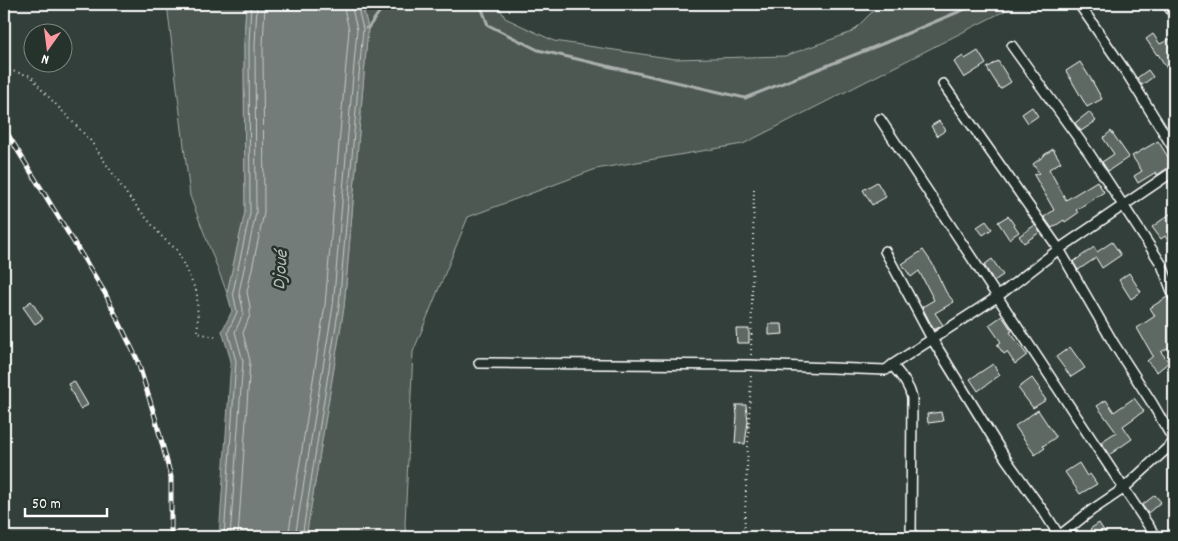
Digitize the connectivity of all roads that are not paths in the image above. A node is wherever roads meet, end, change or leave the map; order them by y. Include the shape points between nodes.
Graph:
1 (1079, 4) edge
2 (1167, 4) edge
3 (1174, 15) edge
4 (1012, 46) dead end
5 (943, 84) dead end
6 (880, 119) dead end
7 (1174, 149) edge
8 (1174, 171) edge
9 (1123, 206) junction
10 (1059, 249) junction
11 (885, 251) dead end
12 (996, 297) junction
13 (1174, 297) edge
14 (932, 339) junction
15 (479, 363) dead end
16 (892, 365) junction
17 (1174, 442) edge
18 (1123, 489) junction
19 (911, 537) edge
20 (1059, 537) edge
21 (1156, 537) edge

1 - 7 street
2 - 3 street
4 - 9 street
5 - 10 street
6 - 12 street
8 - 9 street
9 - 10 street
9 - 13 street via 1162,266
10 - 12 street
10 - 17 street
11 - 14 street
12 - 14 street
12 - 18 street via 1054,380
14 - 16 street
14 - 20 street
15 - 16 street via 751,365 886,370
16 - 19 street via 907,383 912,398
17 - 18 street
18 - 20 street
18 - 21 street

